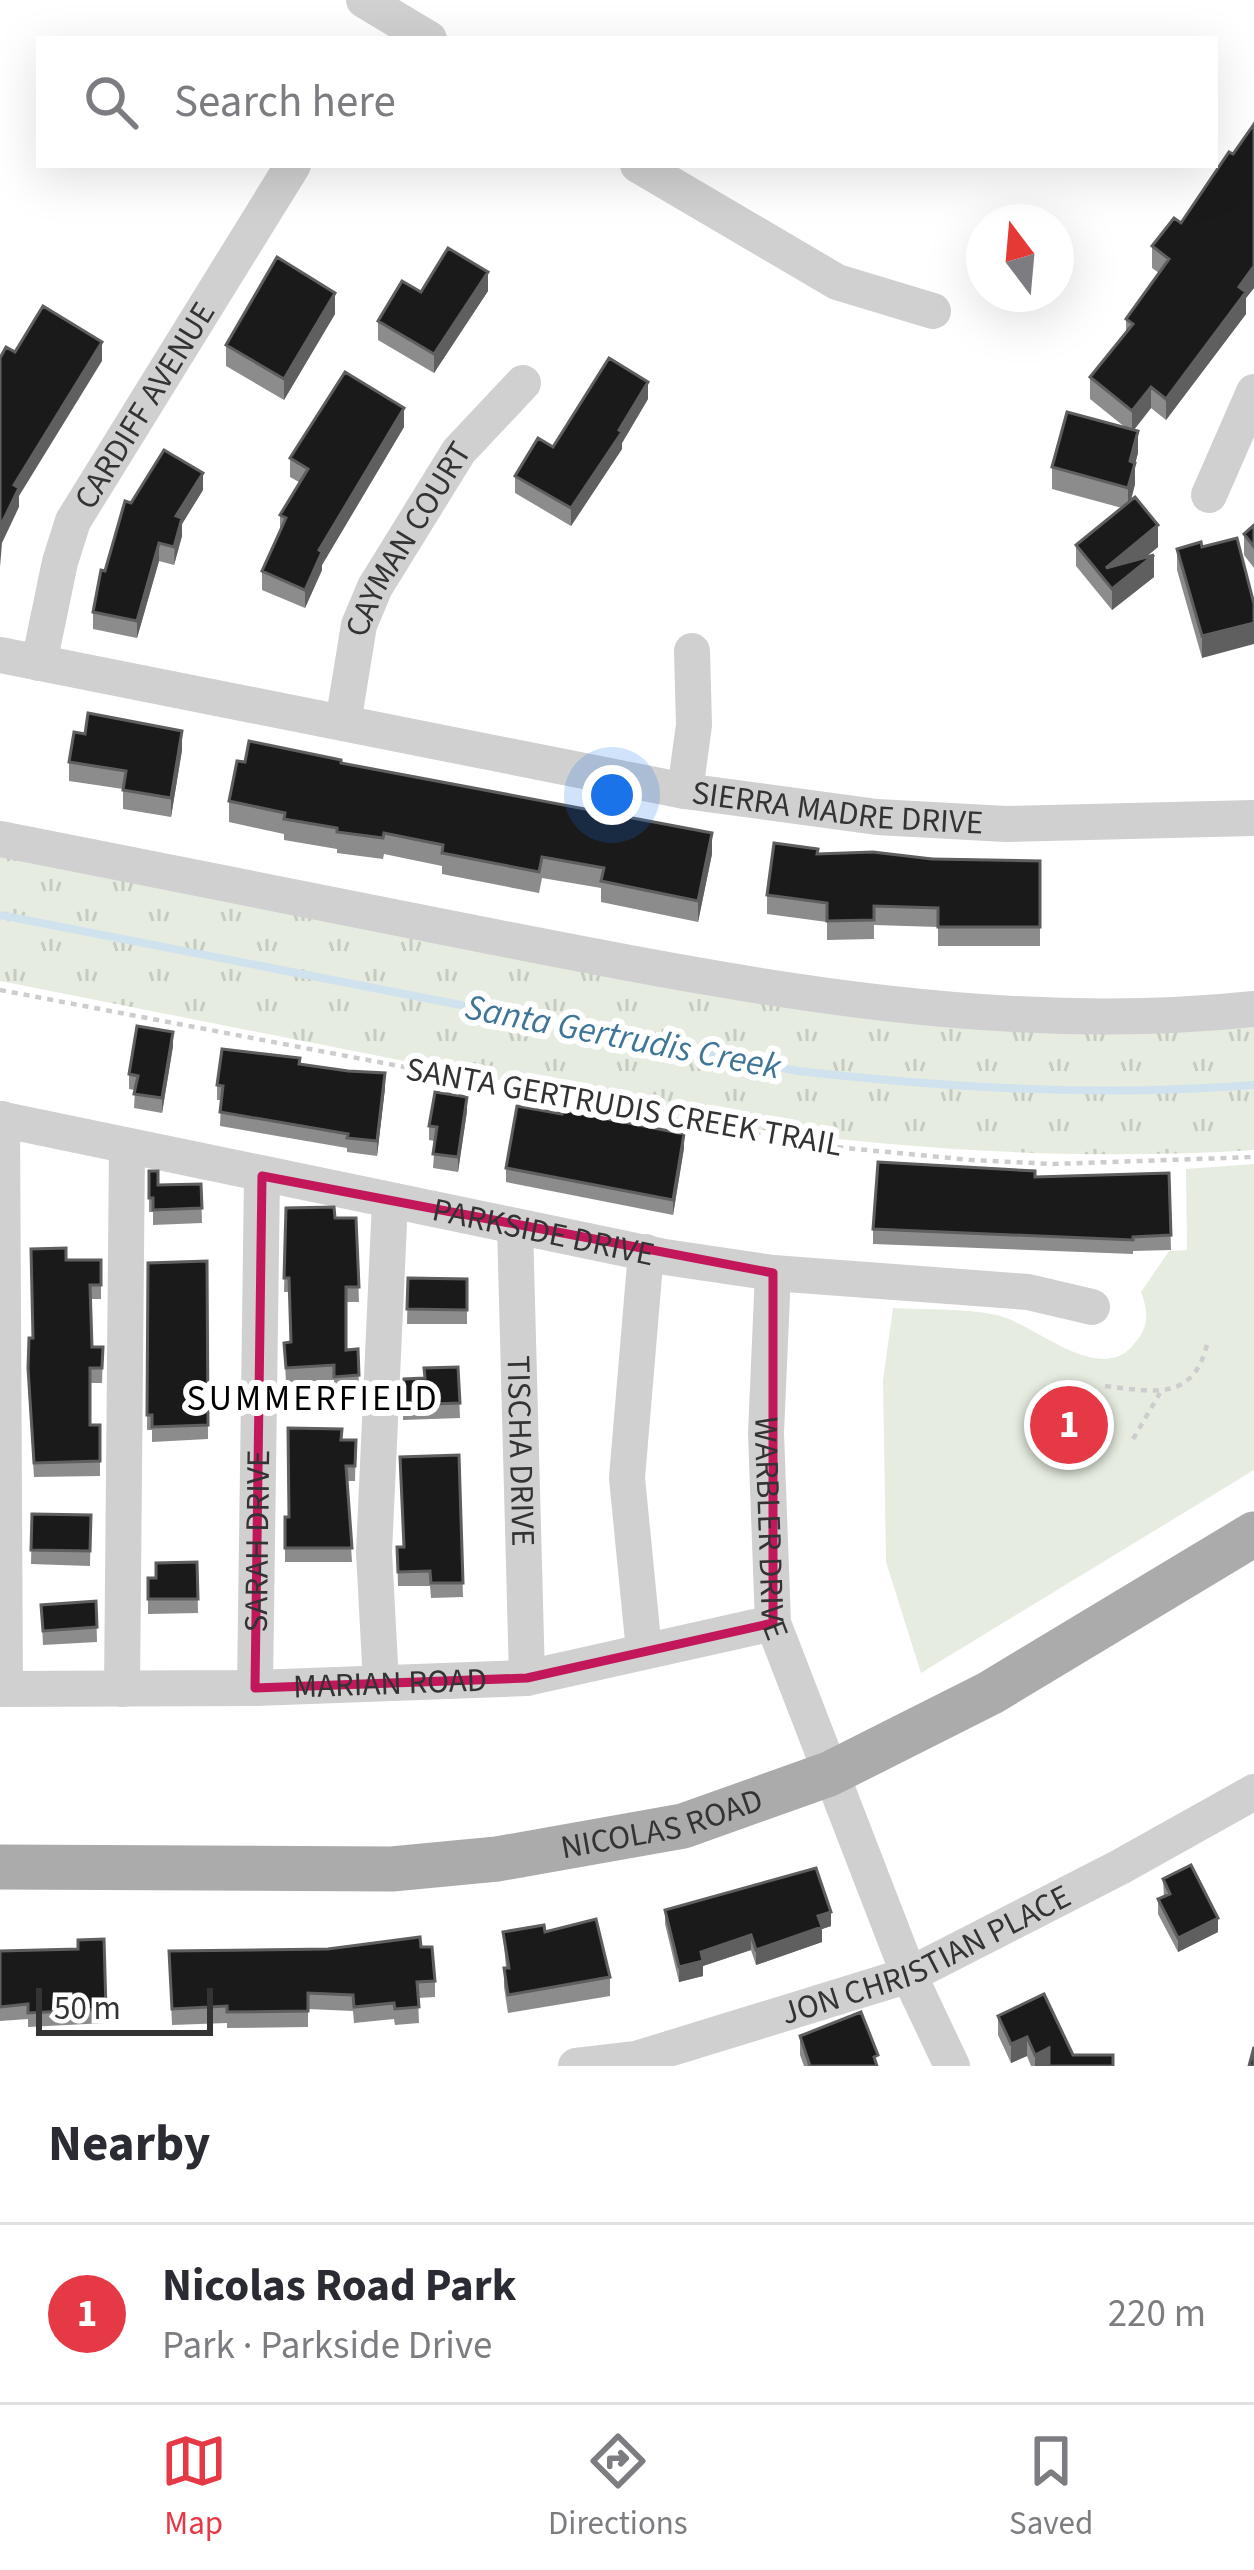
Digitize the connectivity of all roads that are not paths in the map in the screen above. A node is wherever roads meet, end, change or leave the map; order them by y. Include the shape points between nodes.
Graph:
1 (379, 13) edge
2 (423, 36) edge
3 (291, 168) edge
4 (643, 168) edge
5 (933, 311) dead end
6 (523, 383) dead end
7 (1254, 392) edge
8 (1209, 495) dead end
9 (692, 651) dead end
10 (0, 655) edge
11 (39, 662) junction
12 (343, 723) junction
13 (685, 790) junction
14 (1254, 818) edge
15 (0, 839) edge
16 (1254, 1009) edge
17 (1, 1119) edge
18 (127, 1146) junction
19 (262, 1175) junction
20 (390, 1201) junction
21 (515, 1226) junction
22 (646, 1252) junction
23 (773, 1273) junction
24 (1092, 1307) dead end
25 (1254, 1534) edge
26 (773, 1623) junction
27 (644, 1651) junction
28 (527, 1678) junction
29 (381, 1683) junction
30 (255, 1688) junction
31 (3, 1689) edge
32 (122, 1689) junction
33 (830, 1774) junction
34 (1254, 1792) edge
35 (0, 1867) edge
36 (909, 1975) junction
37 (636, 2062) edge
38 (576, 2066) edge
39 (952, 2066) edge

1 - 2 street
3 - 11 street, CARDIFF AVENUE via 73,521
4 - 5 street via 837,282
6 - 12 street, CAYMAN COURT via 459,451 375,587 359,625
7 - 8 street
9 - 13 street
10 - 11 street, SIERRA MADRE DRIVE
11 - 12 street, SIERRA MADRE DRIVE
12 - 13 street, SIERRA MADRE DRIVE
13 - 14 street, SIERRA MADRE DRIVE via 877,817 1006,824
15 - 16 street via 604,959 902,1007 1064,1016
17 - 18 street, PARKSIDE DRIVE
17 - 31 street
18 - 19 street, PARKSIDE DRIVE
18 - 32 street
19 - 20 street, PARKSIDE DRIVE
19 - 30 street, SARAH DRIVE
20 - 21 street, PARKSIDE DRIVE
20 - 29 street via 374,1552
21 - 22 street, PARKSIDE DRIVE
21 - 28 street, TISCHA DRIVE
22 - 23 street, PARKSIDE DRIVE
22 - 27 street via 627,1478
23 - 24 street, PARKSIDE DRIVE via 1028,1292
23 - 26 street, WARBLER DRIVE via 766,1433
25 - 33 main road, NICOLAS ROAD via 990,1693
26 - 27 street, MARIAN ROAD
26 - 33 street, WARBLER DRIVE
27 - 28 street, MARIAN ROAD
28 - 29 street, MARIAN ROAD
29 - 30 street, MARIAN ROAD
30 - 32 street, MARIAN ROAD
31 - 32 street, MARIAN ROAD
33 - 35 main road, NICOLAS ROAD via 683,1826 497,1859 392,1869
33 - 36 street, WARBLER DRIVE
34 - 36 street, JON CHRISTIAN PLACE
36 - 37 street, JON CHRISTIAN PLACE
36 - 39 street, WARBLER DRIVE
37 - 38 street, JON CHRISTIAN PLACE

